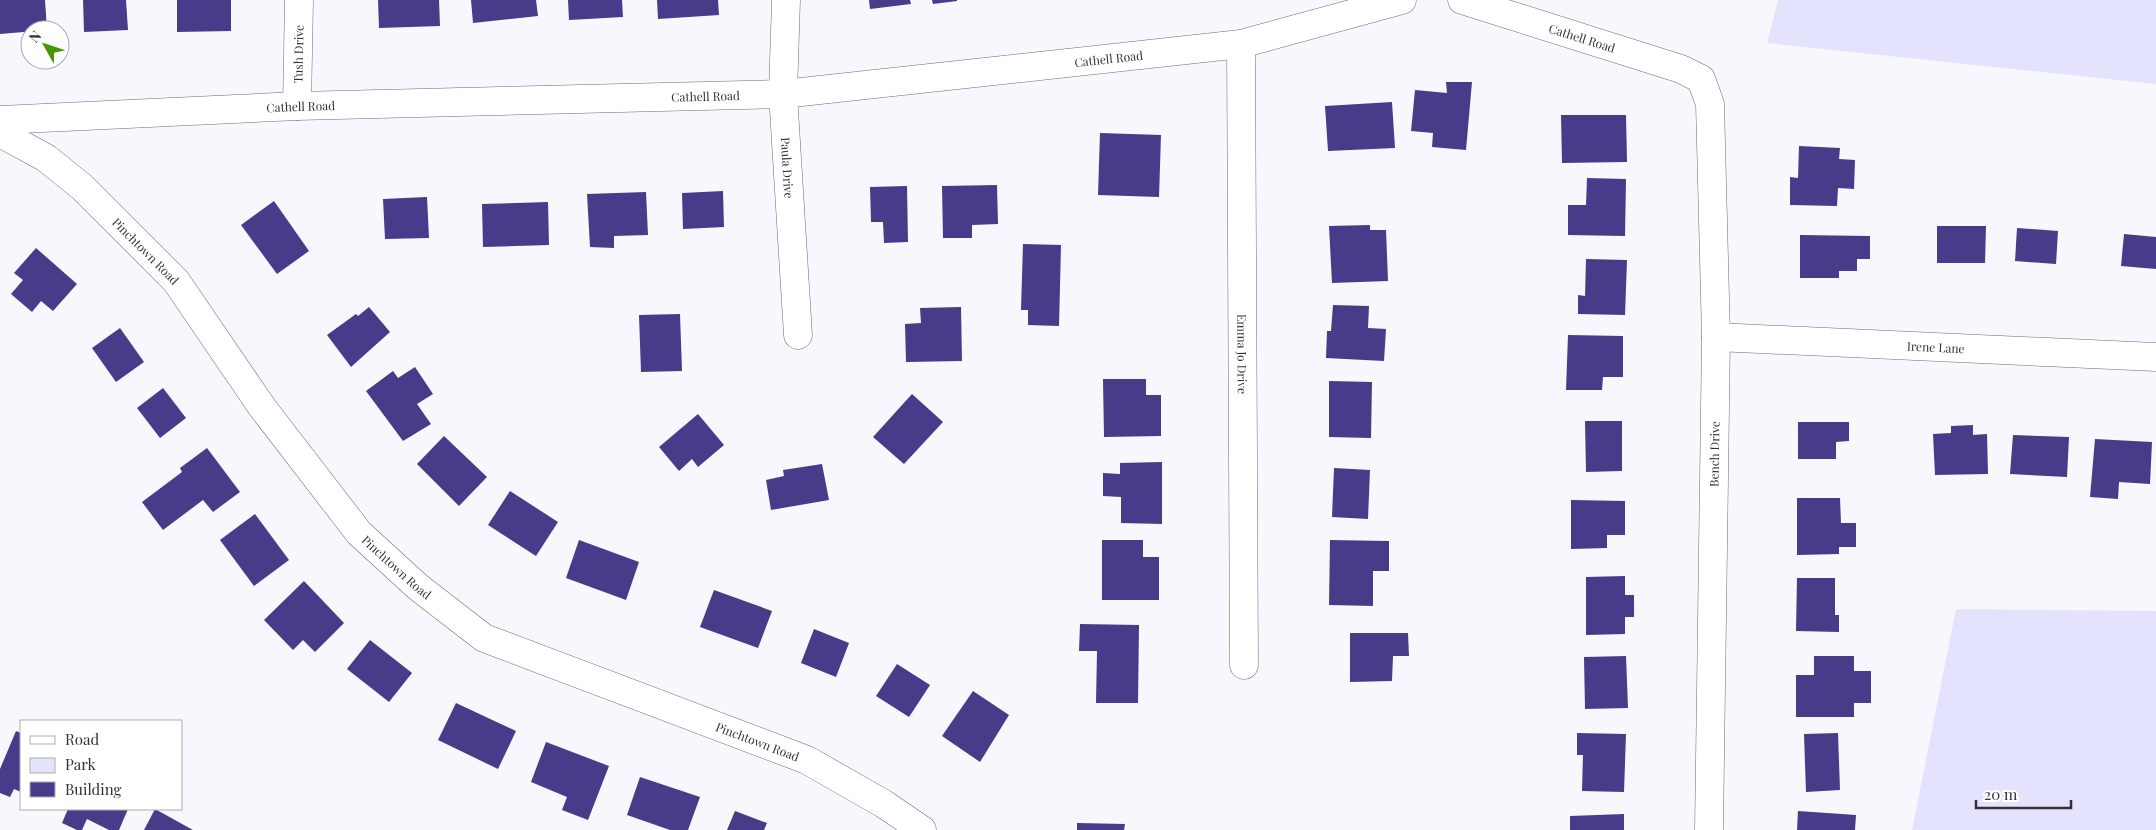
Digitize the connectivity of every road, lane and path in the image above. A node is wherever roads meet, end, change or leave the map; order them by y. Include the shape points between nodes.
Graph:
1 (299, 0) edge
2 (786, 0) edge
3 (1402, 0) edge
4 (1462, 0) edge
5 (1241, 44) junction
6 (1701, 80) joint
7 (783, 94) junction
8 (297, 106) junction
9 (0, 120) edge
10 (0, 134) edge
11 (798, 335) dead end
12 (1716, 338) junction
13 (2156, 357) edge
14 (1244, 665) dead end
15 (922, 830) edge
16 (1709, 830) edge

1 - 8 street, Tush Drive
2 - 7 street, Paula Drive
3 - 5 street, Cathell Road
4 - 6 street, Cathell Road via 1681,69
5 - 7 street, Cathell Road
5 - 14 street, Emma Jo Drive
6 - 12 street, Bench Drive via 1710,104
7 - 8 street, Cathell Road
7 - 11 street, Paula Drive
8 - 9 street, Cathell Road
10 - 15 street, Pinchtown Road via 46,158 82,187 176,281 262,407 359,533 418,587 484,638 807,760
12 - 13 street, Irene Lane
12 - 16 street, Bench Drive

